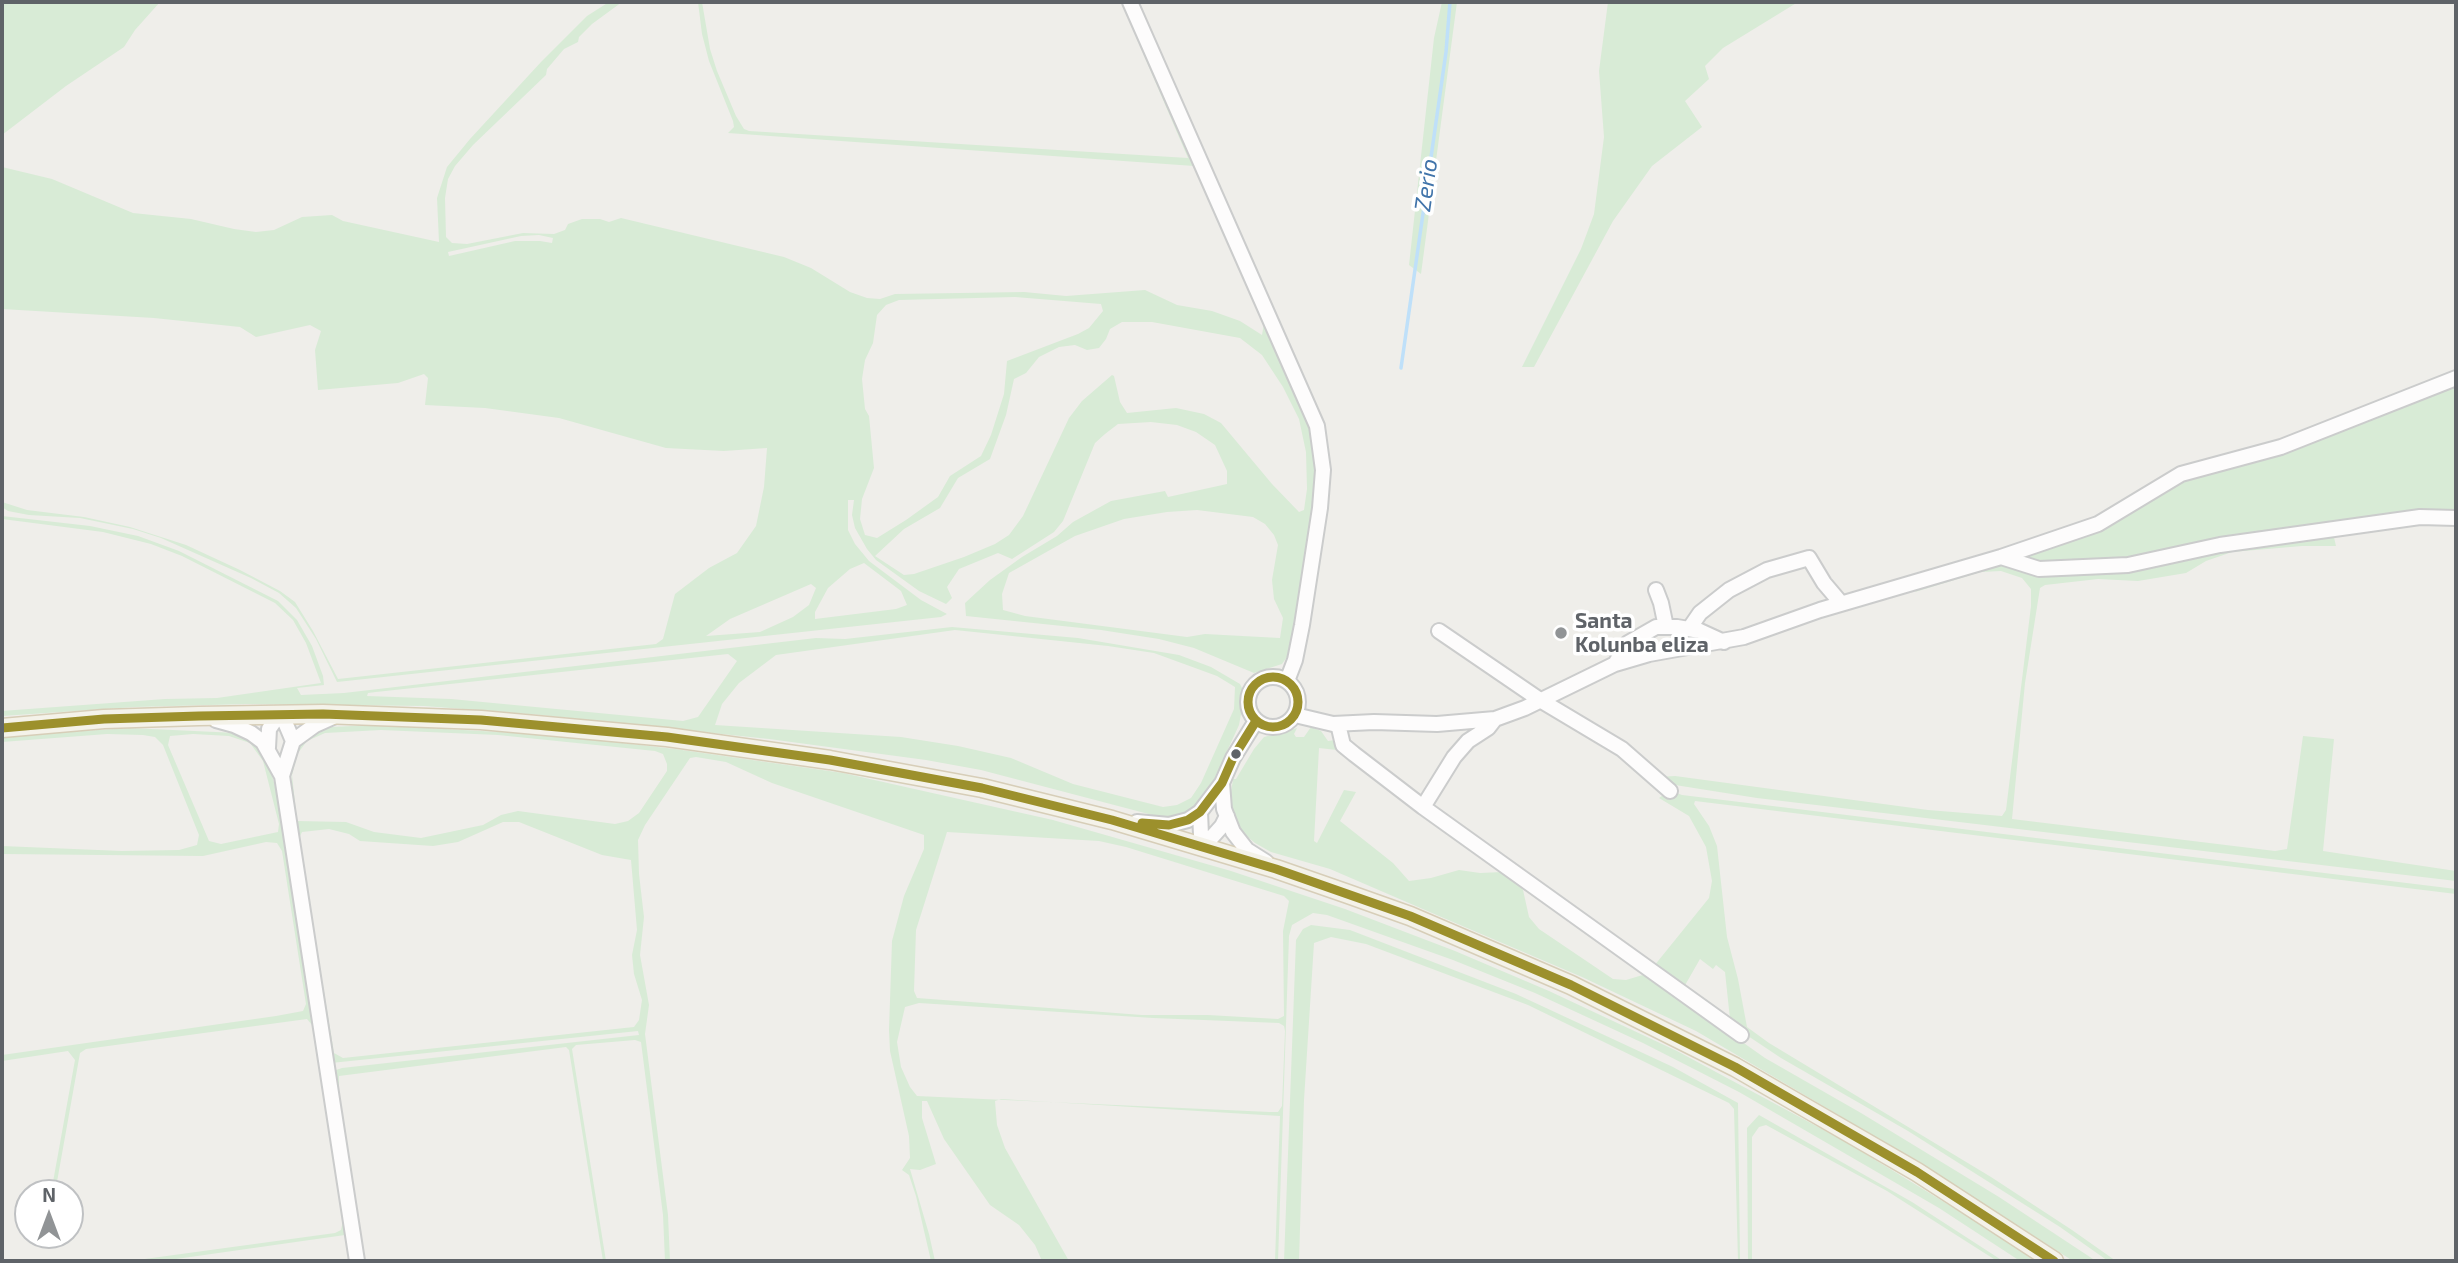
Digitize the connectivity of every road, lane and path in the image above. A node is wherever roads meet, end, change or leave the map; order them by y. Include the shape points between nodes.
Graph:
1 (1130, 2) edge
2 (2456, 378) edge
3 (2456, 518) edge
4 (2001, 556) junction
5 (1656, 590) dead end
6 (1841, 603) junction
7 (1666, 626) junction
8 (1689, 629) junction
9 (1439, 631) dead end
10 (1724, 642) junction
11 (1615, 664) junction
12 (1287, 681) junction
13 (1540, 700) junction
14 (282, 715) junction
15 (340, 715) junction
16 (1295, 715) junction
17 (199, 716) junction
18 (1494, 719) junction
19 (1256, 721) junction
20 (1338, 724) junction
21 (2, 728) edge
22 (293, 741) junction
23 (268, 748) junction
24 (282, 776) junction
25 (1222, 783) junction
26 (1670, 791) dead end
27 (1423, 807) junction
28 (1200, 812) junction
29 (1227, 816) junction
30 (1112, 820) junction
31 (1204, 846) junction
32 (1276, 869) junction
33 (1741, 1035) dead end
34 (357, 1261) edge
35 (2054, 1261) edge

1 - 12 street via 1317,426 1322,490 1302,625
2 - 4 street via 2281,447 2181,474 2098,524
3 - 4 street via 2420,517 2220,545 2129,565 2039,569
4 - 6 street
5 - 7 street
6 - 8 street via 1809,558 1767,570 1729,590 1700,613
6 - 10 street
7 - 8 street
7 - 11 street via 1656,626 1629,643
8 - 10 street
9 - 13 street
10 - 11 street
11 - 13 street
12 - 16 street via 1297,696
12 - 19 street via 1269,677 1254,685 1247,699
13 - 18 street
13 - 26 street via 1622,749
14 - 15 main road
14 - 17 main road
14 - 22 street
14 - 23 street via 269,729
15 - 22 street via 314,725
15 - 30 main road via 481,720 730,746 919,775
16 - 19 street via 1280,726 1267,727
16 - 20 street
17 - 21 main road
17 - 23 street via 242,729
18 - 20 street
18 - 27 street via 1454,757
19 - 25 street
20 - 27 street via 1343,745
22 - 24 street
23 - 24 street
24 - 34 street
25 - 28 street
25 - 29 street
27 - 33 street
28 - 30 street via 1169,825
28 - 31 street
29 - 31 street
29 - 32 street via 1247,850
30 - 31 main road
31 - 32 main road
32 - 35 main road via 1410,916 1657,1027 1917,1172

